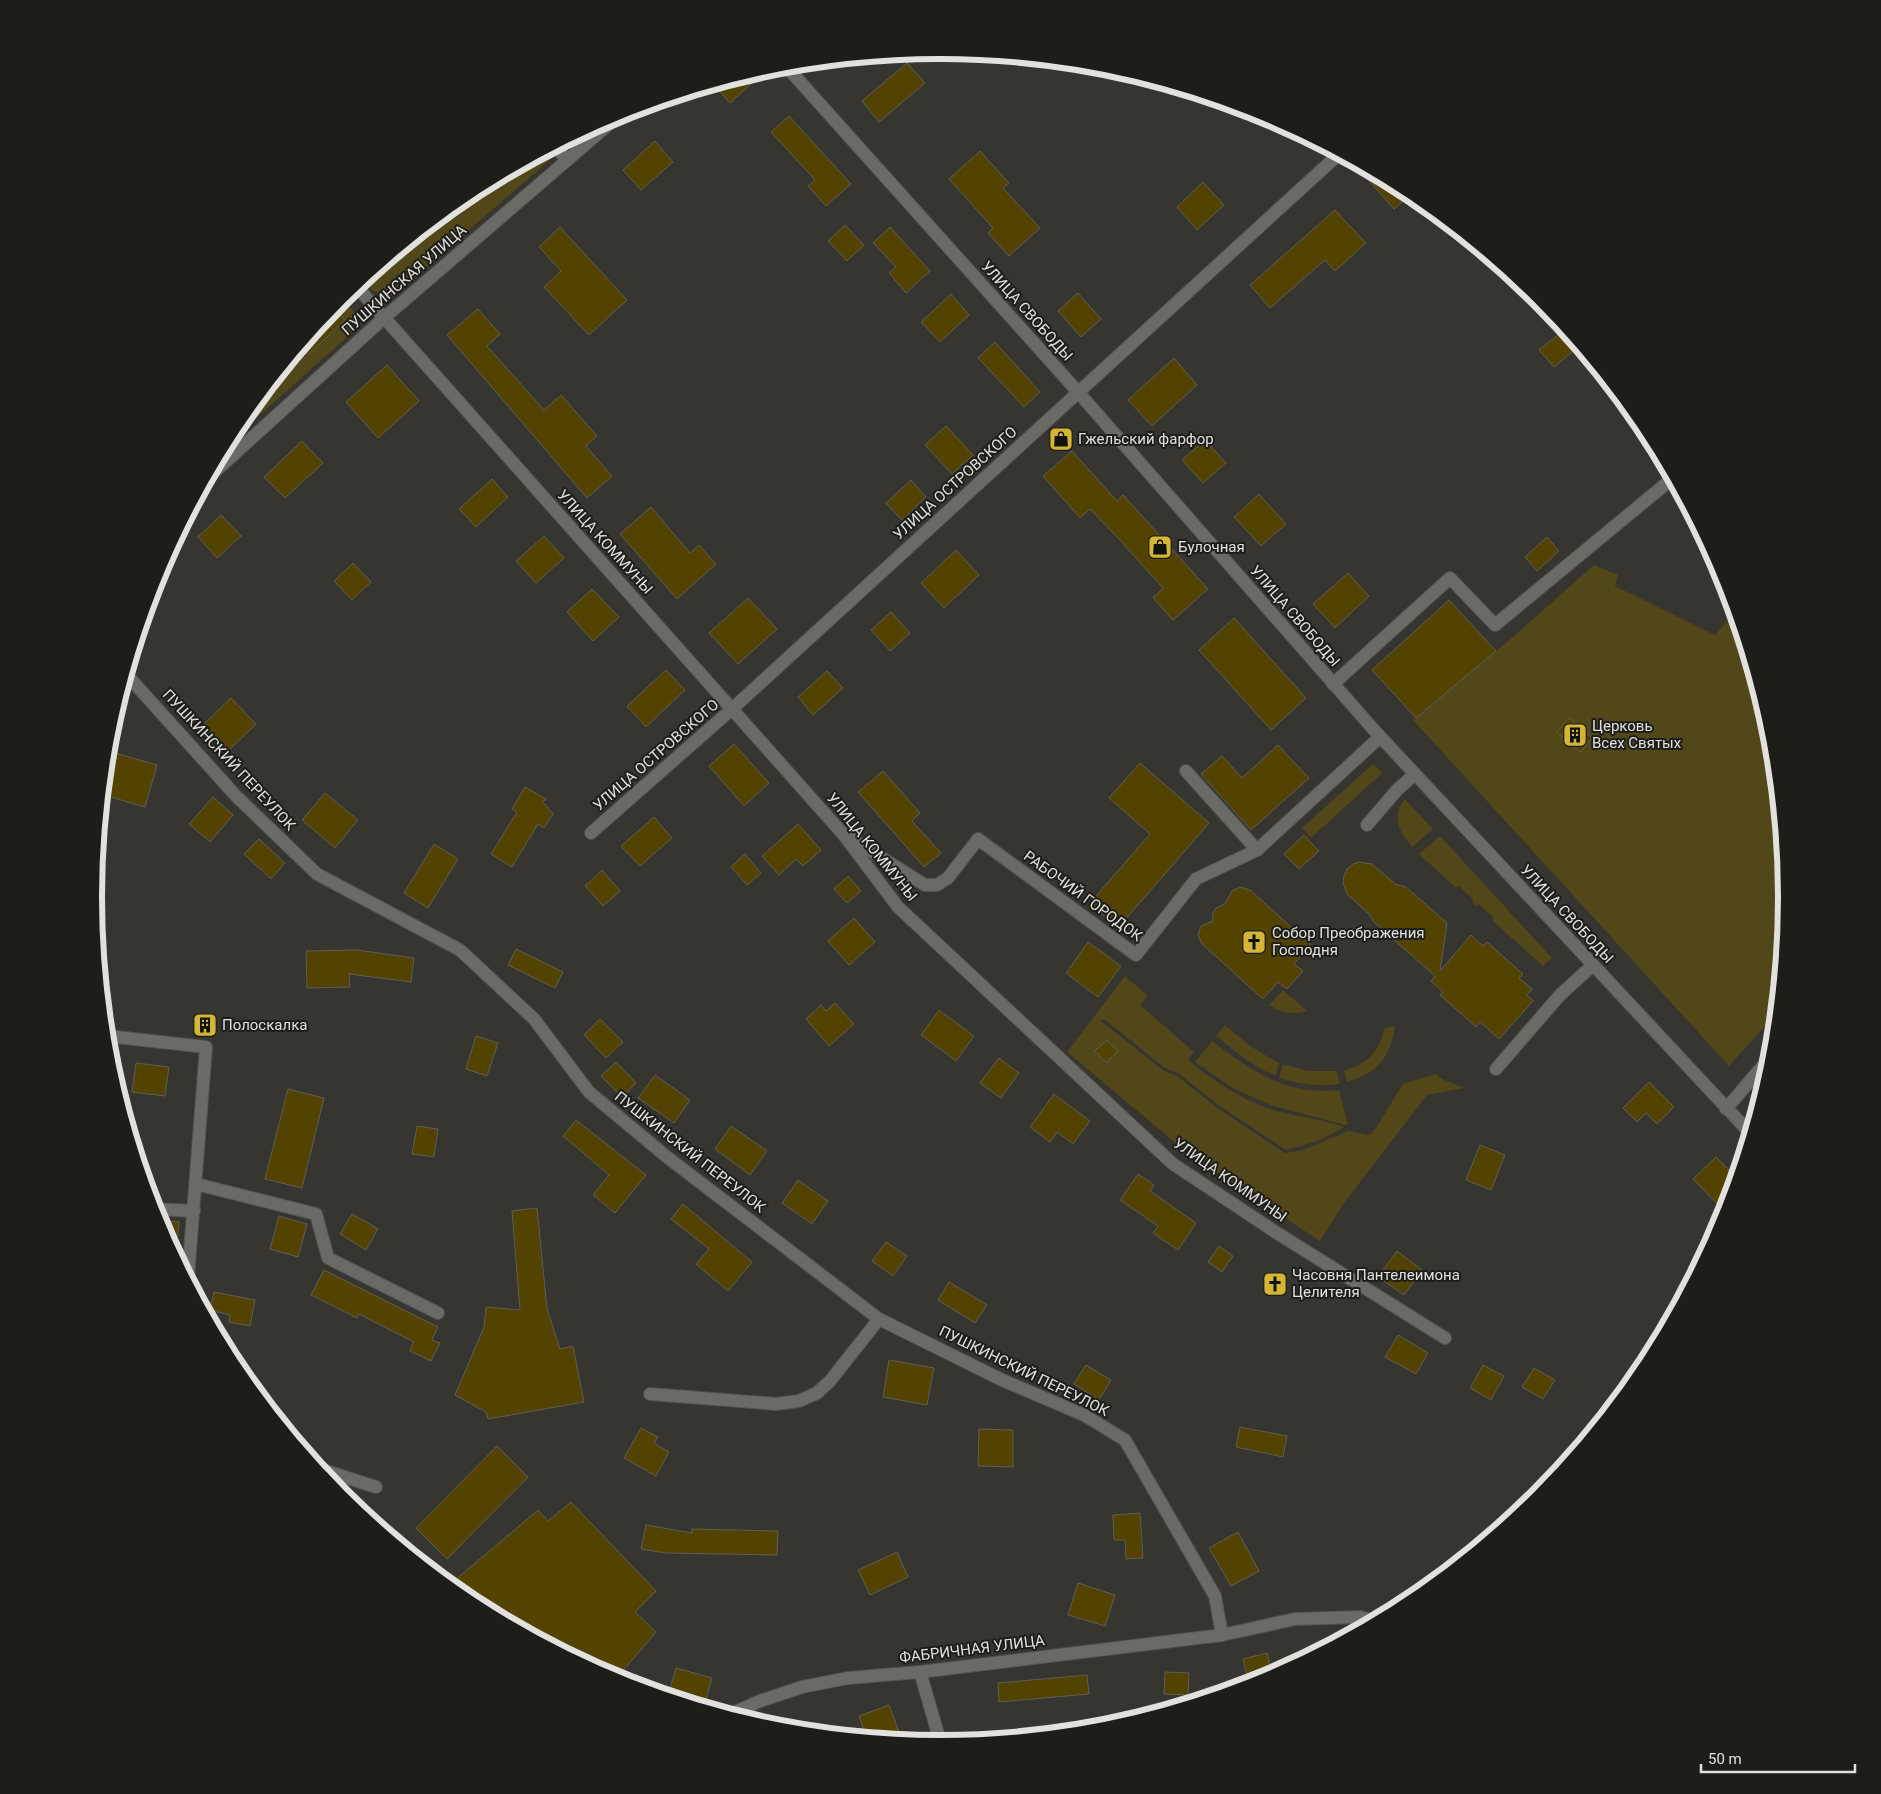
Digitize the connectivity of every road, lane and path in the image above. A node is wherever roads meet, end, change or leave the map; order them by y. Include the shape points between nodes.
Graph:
1 (792, 73) edge
2 (600, 132) edge
3 (559, 151) edge
4 (1335, 158) edge
5 (567, 160) junction
6 (361, 292) edge
7 (385, 317) junction
8 (1078, 392) junction
9 (224, 463) edge
10 (1668, 482) edge
11 (131, 680) edge
12 (1333, 684) junction
13 (732, 710) junction
14 (1380, 737) junction
15 (1186, 771) dead end
16 (1415, 774) junction
17 (1367, 825) dead end
18 (591, 833) dead end
19 (843, 834) junction
20 (1257, 850) junction
21 (1593, 965) junction
22 (114, 1037) edge
23 (1761, 1067) edge
24 (1496, 1069) dead end
25 (1726, 1109) junction
26 (1746, 1129) edge
27 (196, 1184) junction
28 (163, 1209) edge
29 (194, 1211) junction
30 (189, 1268) edge
31 (438, 1313) dead end
32 (879, 1319) junction
33 (1445, 1338) dead end
34 (650, 1394) dead end
35 (332, 1473) edge
36 (376, 1487) dead end
37 (1367, 1619) edge
38 (1222, 1635) junction
39 (920, 1672) junction
40 (739, 1710) edge
41 (938, 1735) edge

1 - 8 street, УЛИЦА СВОБОДЫ
2 - 5 street, ПУШКИНСКАЯ УЛИЦА
3 - 5 street
4 - 8 street, УЛИЦА ОСТРОВСКОГО
5 - 7 street, ПУШКИНСКАЯ УЛИЦА
6 - 7 street, УЛИЦА КОММУНЫ
7 - 9 street, ПУШКИНСКАЯ УЛИЦА
7 - 13 street, УЛИЦА КОММУНЫ
8 - 12 street, УЛИЦА СВОБОДЫ
8 - 13 street, УЛИЦА ОСТРОВСКОГО
10 - 12 street via 1495,625 1450,578
11 - 32 street, ПУШКИНСКИЙ ПЕРЕУЛОК via 236,796 317,874 460,950 534,1019 590,1092 667,1157
12 - 14 street, УЛИЦА СВОБОДЫ
13 - 18 street, УЛИЦА ОСТРОВСКОГО
13 - 19 street, УЛИЦА КОММУНЫ
14 - 16 street, УЛИЦА СВОБОДЫ
14 - 20 street, РАБОЧИЙ ГОРОДОК
15 - 20 street
16 - 17 street
16 - 21 street, УЛИЦА СВОБОДЫ
19 - 20 street, РАБОЧИЙ ГОРОДОК via 925,884 938,885 948,878 978,839 1136,956 1196,879
19 - 33 street, УЛИЦА КОММУНЫ via 898,907 1173,1164
21 - 24 street via 1560,995
21 - 25 street, УЛИЦА СВОБОДЫ
22 - 27 street via 206,1047
23 - 25 street
25 - 26 street, УЛИЦА СВОБОДЫ
27 - 29 street
27 - 31 street via 316,1214 328,1258
28 - 29 street
29 - 30 street
32 - 34 street via 830,1381 817,1393 799,1401 776,1404
32 - 38 street, ПУШКИНСКИЙ ПЕРЕУЛОК via 1002,1380 1084,1415 1125,1440 1216,1596
35 - 36 street
37 - 38 street, ФАБРИЧНАЯ УЛИЦА via 1295,1618
38 - 39 street, ФАБРИЧНАЯ УЛИЦА
39 - 40 street, ФАБРИЧНАЯ УЛИЦА via 848,1678 802,1687
39 - 41 street

